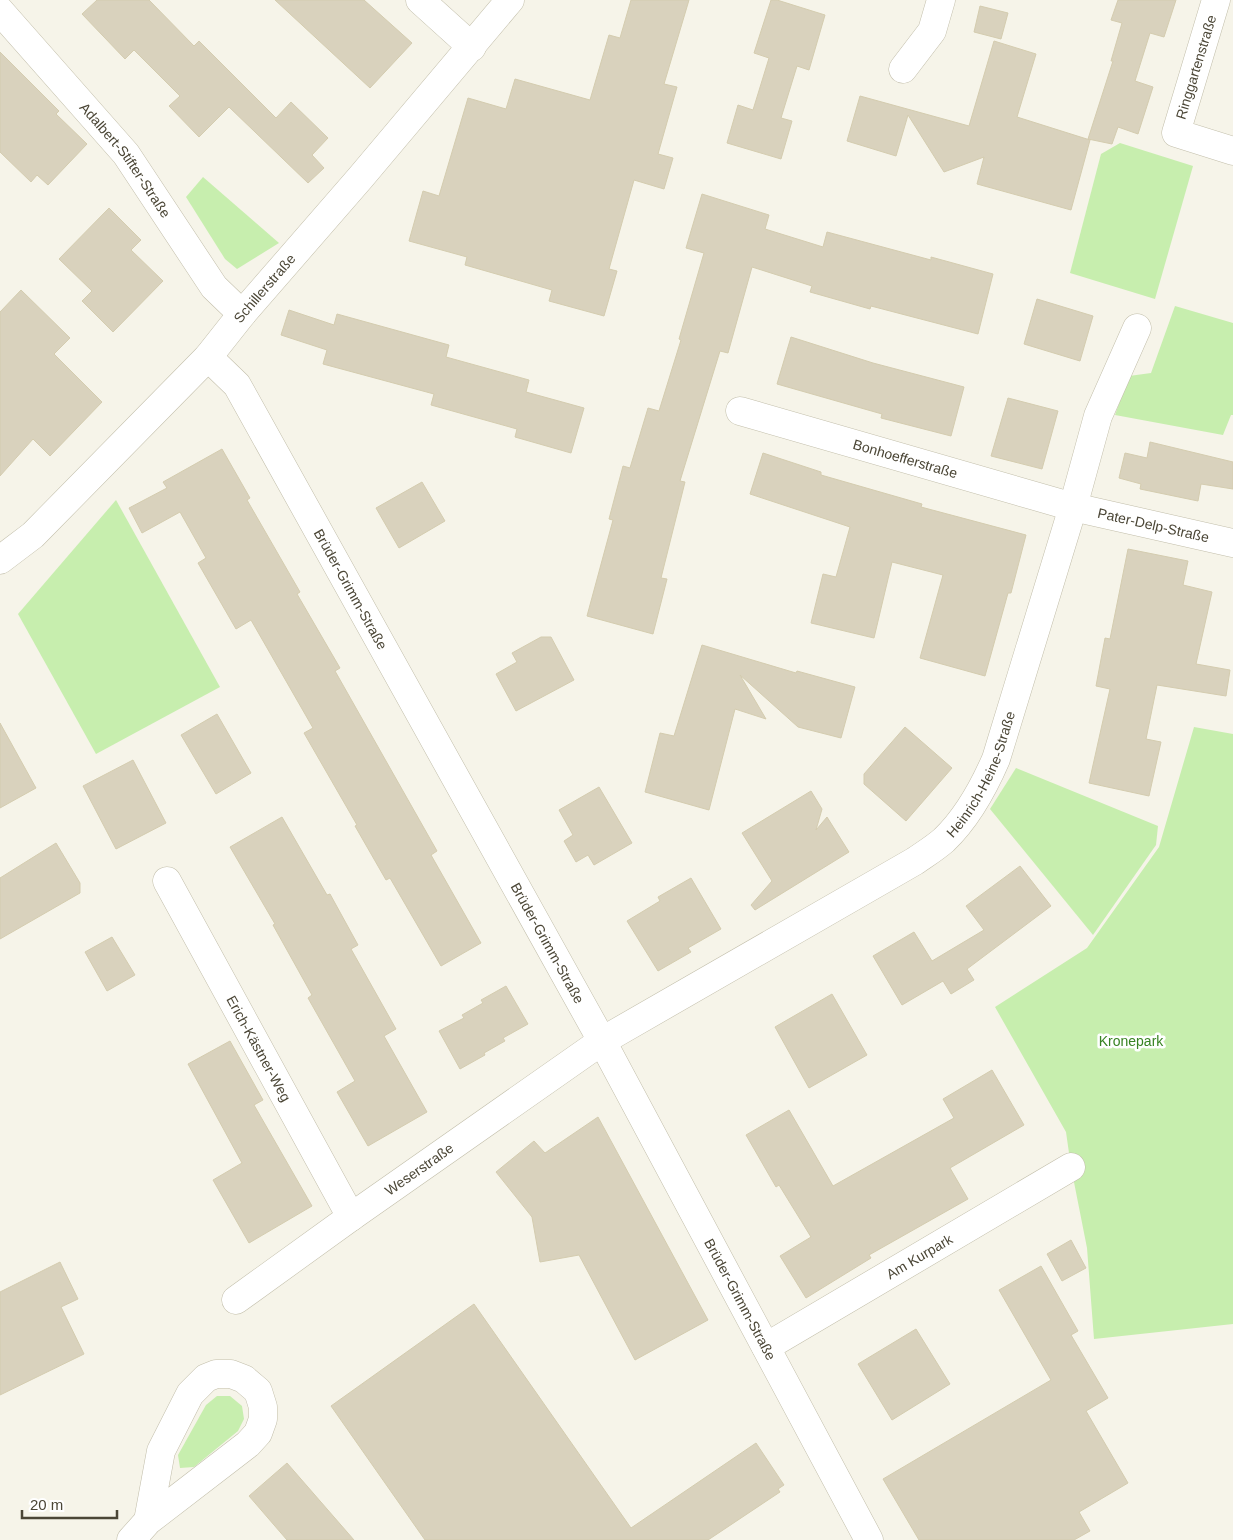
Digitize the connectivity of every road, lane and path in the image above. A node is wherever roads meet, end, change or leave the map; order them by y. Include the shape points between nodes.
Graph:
1 (420, 0) edge
2 (510, 0) edge
3 (941, 0) edge
4 (1216, 0) edge
5 (0, 11) edge
6 (472, 47) junction
7 (903, 69) dead end
8 (1233, 151) edge
9 (242, 314) junction
10 (1137, 328) dead end
11 (208, 357) junction
12 (740, 411) dead end
13 (1072, 507) junction
14 (1233, 543) edge
15 (0, 560) edge
16 (167, 881) dead end
17 (602, 1041) junction
18 (1071, 1167) dead end
19 (351, 1217) junction
20 (236, 1300) dead end
21 (766, 1347) junction
22 (140, 1530) edge
23 (869, 1540) edge

1 - 6 street
2 - 6 street, Schillerstraße
3 - 7 street via 932,31
4 - 8 street, Ringgartenstraße via 1176,133
5 - 9 street, Adalbert-Stifter-Straße via 126,154 214,288
6 - 9 street, Schillerstraße
9 - 11 street, Schillerstraße
10 - 13 street, Heinrich-Heine-Straße via 1098,416
11 - 15 street, Schillerstraße via 33,535
11 - 17 street, Brüder-Grimm-Straße via 237,385
12 - 13 street, Bonhoefferstraße
13 - 14 street, Pater-Delp-Straße
13 - 17 street, Heinrich-Heine-Straße via 996,759 982,790 943,841 915,861
16 - 19 street, Erich-Kästner-Weg
17 - 19 street, Weserstraße
17 - 21 street, Brüder-Grimm-Straße
18 - 21 street, Am Kurpark
19 - 20 street, Weserstraße
21 - 23 street, Brüder-Grimm-Straße
22 - 22 street via 258,1433 264,1407 258,1391 244,1379 231,1374 216,1374 206,1378 190,1394 160,1451

